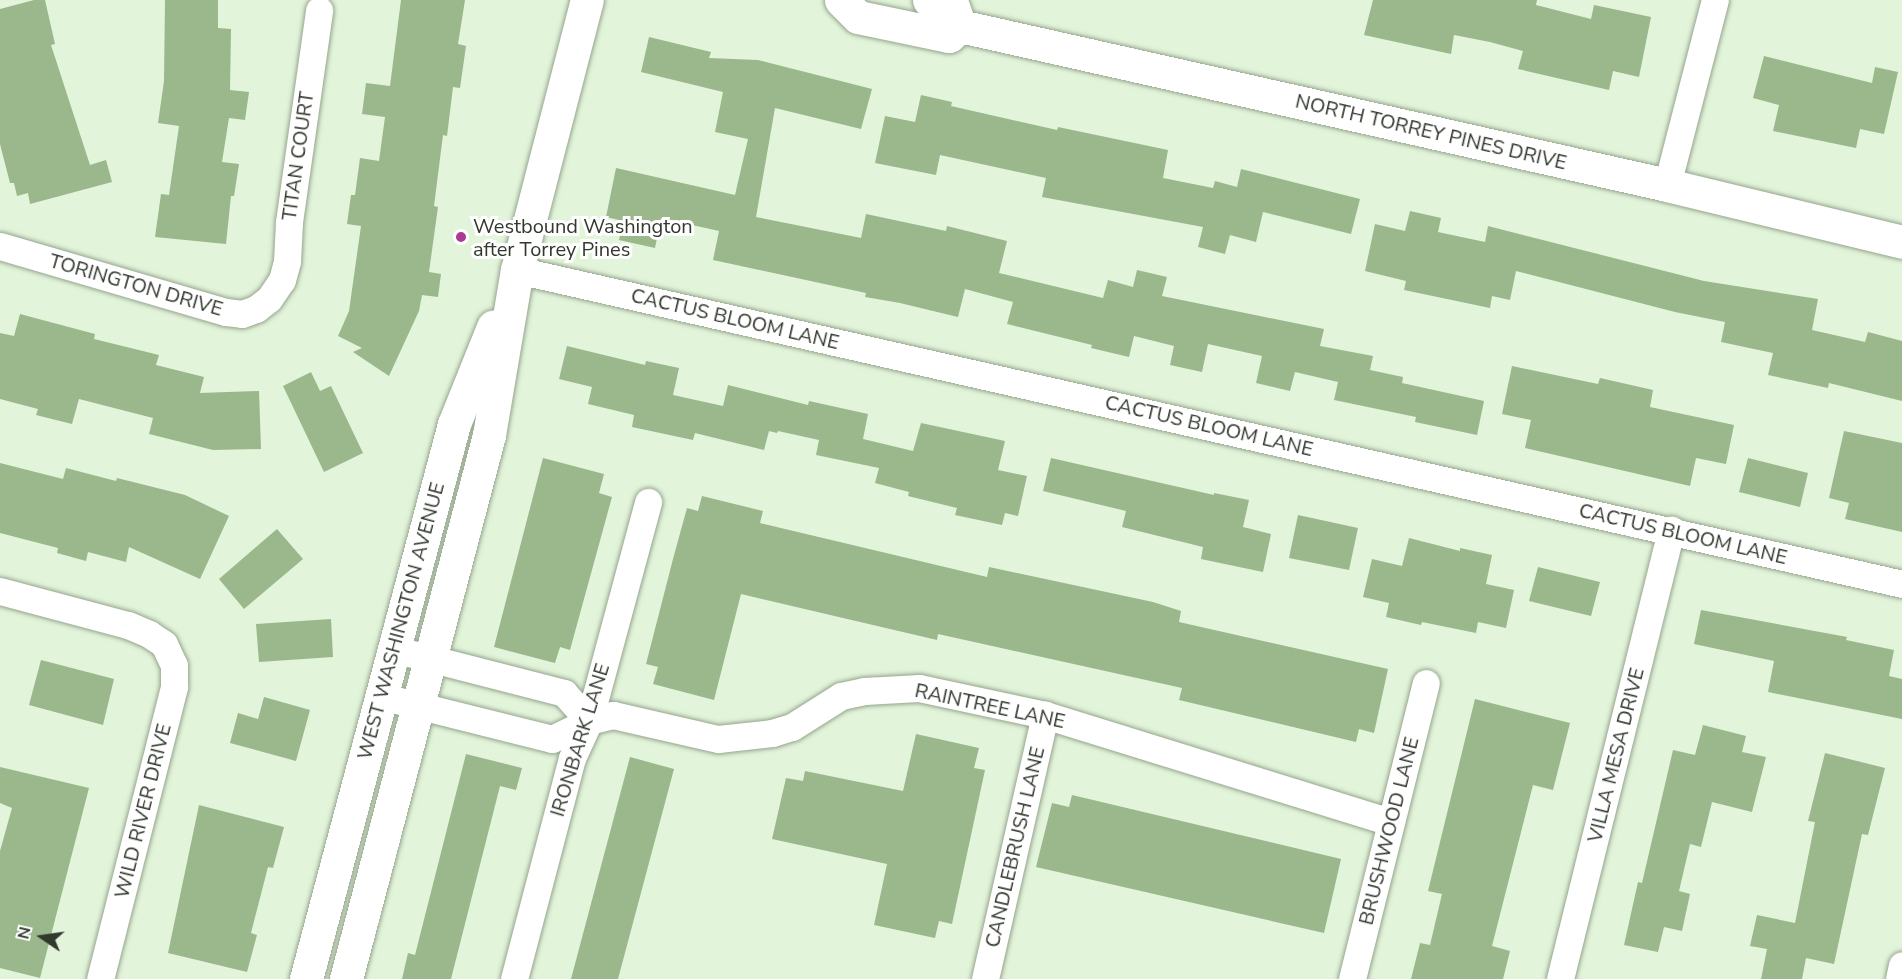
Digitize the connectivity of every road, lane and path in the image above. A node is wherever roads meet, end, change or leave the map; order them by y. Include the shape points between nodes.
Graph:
1 (587, 0) edge
2 (841, 0) edge
3 (929, 0) edge
4 (1715, 0) edge
5 (319, 10) dead end
6 (960, 26) junction
7 (1667, 185) junction
8 (1902, 242) edge
9 (0, 246) edge
10 (517, 270) junction
11 (269, 299) joint
12 (648, 502) dead end
13 (1671, 530) junction
14 (1902, 584) edge
15 (0, 591) edge
16 (393, 648) junction
17 (431, 659) junction
18 (1426, 683) dead end
19 (380, 696) junction
20 (417, 706) junction
21 (1045, 715) junction
22 (589, 721) junction
23 (1391, 822) junction
24 (1902, 965) edge
25 (100, 979) edge
26 (306, 979) edge
27 (345, 979) edge
28 (514, 979) edge
29 (985, 979) edge
30 (1352, 979) edge
31 (1560, 979) edge
32 (1899, 979) edge

1 - 10 main road, WEST WASHINGTON AVENUE
2 - 6 main road, NORTH TORREY PINES DRIVE via 858,17 949,36
3 - 6 main road via 953,7
4 - 7 street
5 - 11 street, TITAN COURT via 287,261 282,280
6 - 7 main road, NORTH TORREY PINES DRIVE
7 - 8 main road, NORTH TORREY PINES DRIVE
9 - 11 street, TORINGTON DRIVE via 226,312 242,314
10 - 13 street, CACTUS BLOOM LANE
10 - 16 main road, WEST WASHINGTON AVENUE via 454,424
10 - 17 main road, WEST WASHINGTON AVENUE via 489,435
12 - 22 street, IRONBARK LANE
13 - 14 street, CACTUS BLOOM LANE
13 - 31 street, VILLA MESA DRIVE
15 - 25 street, WILD RIVER DRIVE via 128,625 164,644 174,665 174,687
16 - 17 street
16 - 19 main road, WEST WASHINGTON AVENUE
17 - 20 main road, WEST WASHINGTON AVENUE
17 - 22 street via 564,693
18 - 23 street, BRUSHWOOD LANE
19 - 20 street, RAINTREE LANE
19 - 26 main road, WEST WASHINGTON AVENUE
20 - 22 street, RAINTREE LANE via 552,739
20 - 27 main road, WEST WASHINGTON AVENUE
21 - 22 street, RAINTREE LANE via 919,688 841,696 792,727 729,738 718,739 613,715
21 - 23 street, RAINTREE LANE
21 - 29 street, CANDLEBRUSH LANE
22 - 28 street, IRONBARK LANE via 572,758
23 - 30 street, BRUSHWOOD LANE
24 - 32 street

